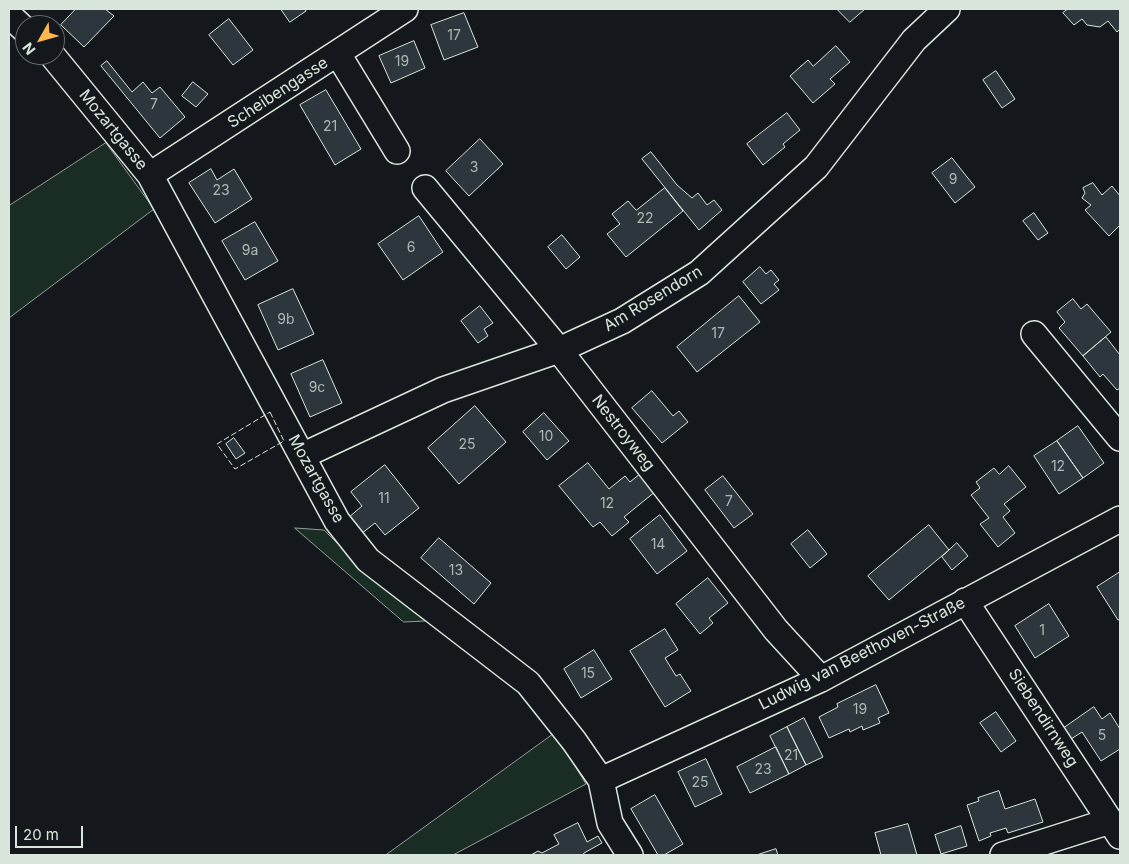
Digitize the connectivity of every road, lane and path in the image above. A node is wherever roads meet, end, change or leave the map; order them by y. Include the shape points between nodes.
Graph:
1 (405, 9) edge
2 (947, 9) edge
3 (338, 54) junction
4 (60, 65) edge
5 (397, 151) dead end
6 (150, 175) junction
7 (425, 188) dead end
8 (1034, 334) dead end
9 (559, 350) junction
10 (1120, 438) edge
11 (302, 456) junction
12 (1120, 519) edge
13 (965, 601) junction
14 (821, 679) junction
15 (600, 780) junction
16 (1115, 828) edge
17 (630, 855) edge
18 (1003, 855) edge

1 - 3 street, Scheibengasse
2 - 9 street, Am Rosendorn via 914,40 816,167 699,273 622,321
3 - 5 street
3 - 6 street, Scheibengasse
4 - 6 street, Mozartgasse
6 - 11 street, Mozartgasse
7 - 9 street, Nestroyweg
8 - 10 street
9 - 11 street, Am Rosendorn via 443,390
9 - 14 street, Nestroyweg via 776,630
11 - 15 street, Mozartgasse via 337,522 368,560 528,683
12 - 13 street, Ludwig van Beethoven-Straße
13 - 14 street, Ludwig van Beethoven-Straße
13 - 16 street, Siebendirnweg
14 - 15 street, Ludwig van Beethoven-Straße
15 - 17 street, Mozartgasse via 610,823
16 - 18 street

